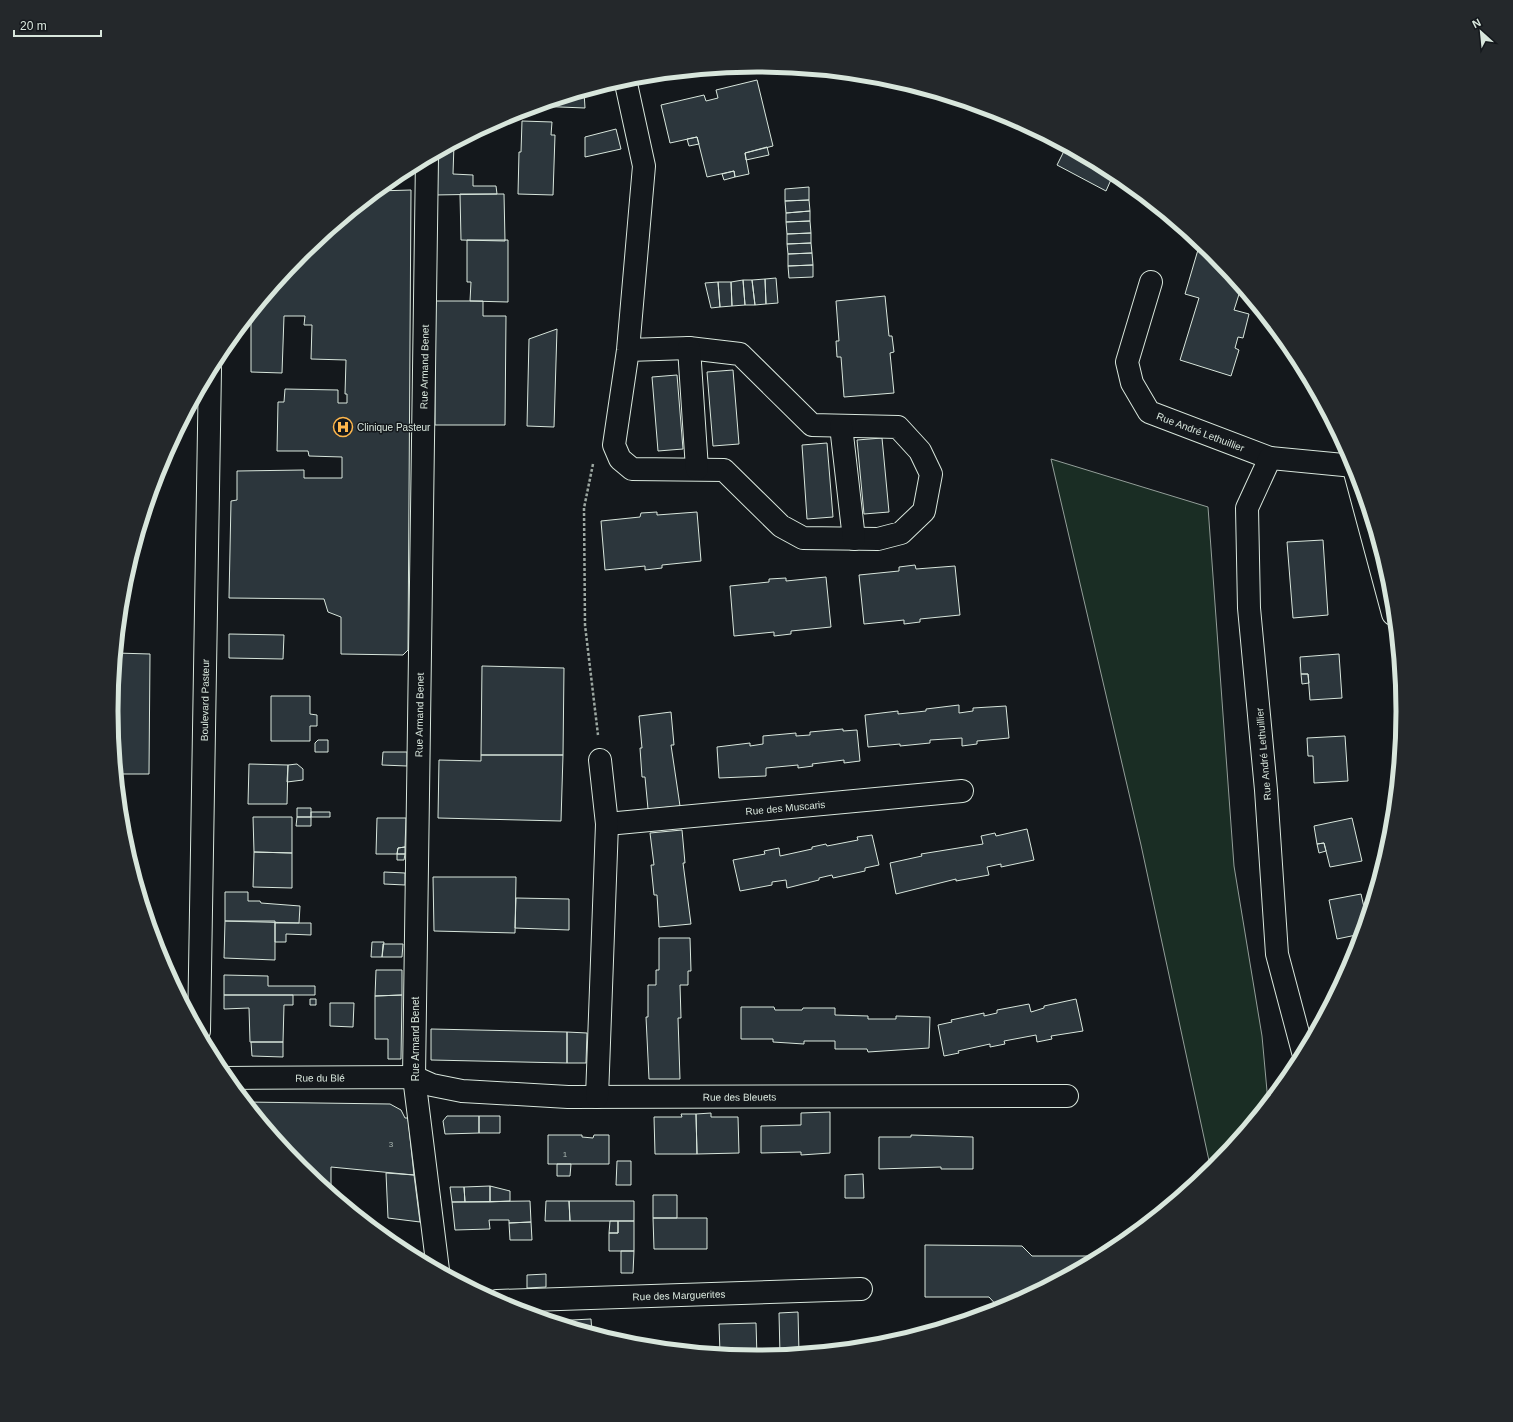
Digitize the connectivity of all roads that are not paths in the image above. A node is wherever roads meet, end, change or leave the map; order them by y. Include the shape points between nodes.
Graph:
1 (626, 85) edge
2 (427, 164) edge
3 (1151, 282) dead end
4 (689, 348) junction
5 (628, 350) junction
6 (210, 380) edge
7 (841, 426) junction
8 (1270, 458) junction
9 (1346, 464) edge
10 (697, 469) junction
11 (854, 538) junction
12 (600, 760) road end
13 (962, 791) dead end
14 (607, 824) junction
15 (199, 1023) edge
16 (1301, 1045) edge
17 (414, 1077) junction
18 (234, 1078) edge
19 (1067, 1096) dead end
20 (597, 1097) junction
21 (437, 1264) edge
22 (861, 1289) dead end
23 (511, 1301) edge

1 - 5 street via 644,166
2 - 17 street, Rue Armand Benet
3 - 8 street, Rue André Lethuillier via 1127,362 1132,383 1149,412
4 - 5 street
4 - 7 street via 740,354 812,425
4 - 10 street
5 - 10 street via 614,445 620,459 632,468
6 - 15 street, Boulevard Pasteur
7 - 11 street
7 - 11 street via 898,427 920,451 931,474 924,511 901,533 878,539
8 - 9 street, Rue André Lethuillier
8 - 16 street, Rue André Lethuillier via 1246,508 1249,608 1266,790 1277,954
10 - 11 street via 724,470 781,526 804,538
12 - 14 street
13 - 14 street, Rue des Muscaris
14 - 20 street
17 - 18 street, Rue du Blé
17 - 20 street, Rue des Bleuets via 432,1085 462,1091
17 - 21 street, Rue Armand Benet
19 - 20 street, Rue des Bleuets
22 - 23 street, Rue des Marguerites

